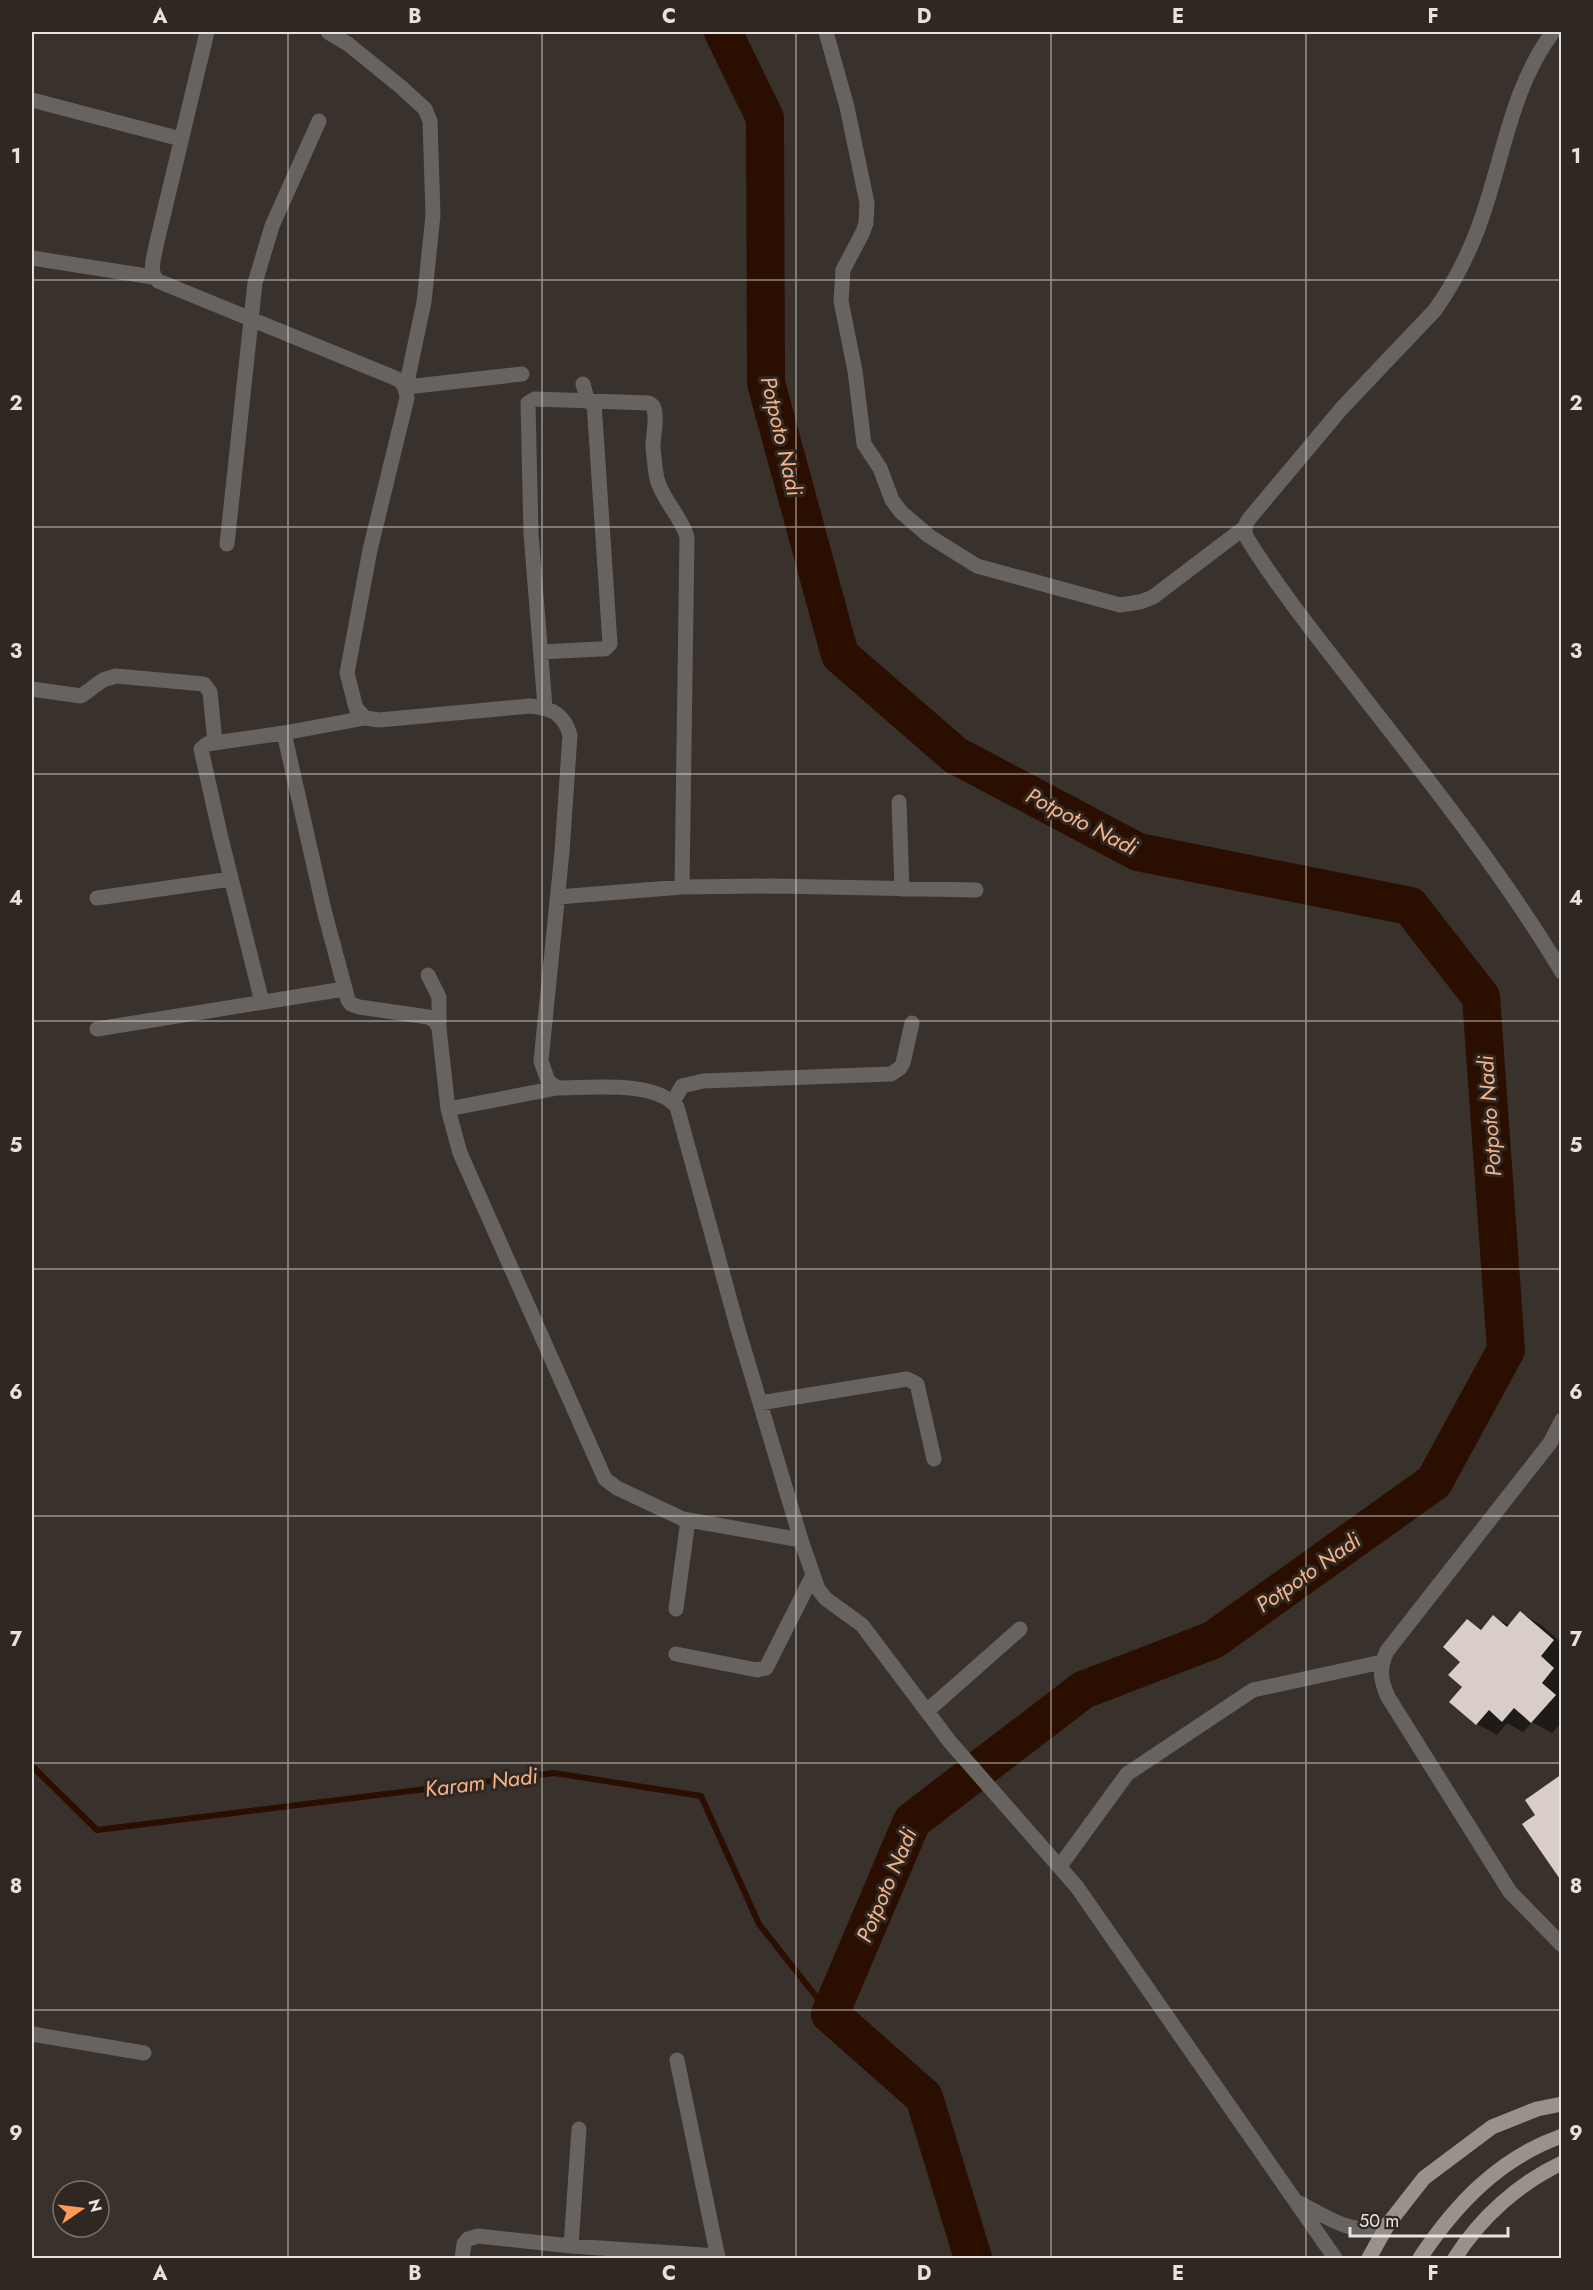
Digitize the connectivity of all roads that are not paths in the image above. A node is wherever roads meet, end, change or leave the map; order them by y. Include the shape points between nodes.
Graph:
1 (207, 32) edge
2 (327, 32) edge
3 (826, 32) edge
4 (1553, 32) edge
5 (32, 99) edge
6 (319, 121) dead end
7 (182, 139) junction
8 (32, 258) edge
9 (153, 277) junction
10 (252, 320) junction
11 (522, 374) dead end
12 (584, 384) dead end
13 (405, 387) junction
14 (591, 402) junction
15 (1245, 532) junction
16 (227, 544) dead end
17 (541, 652) junction
18 (32, 689) edge
19 (545, 707) junction
20 (365, 718) junction
21 (284, 733) junction
22 (215, 742) junction
23 (900, 802) dead end
24 (231, 879) junction
25 (682, 887) junction
26 (902, 888) junction
27 (976, 890) dead end
28 (558, 897) junction
29 (97, 898) dead end
30 (1562, 972) edge
31 (428, 975) dead end
32 (344, 989) junction
33 (262, 1002) junction
34 (912, 1023) dead end
35 (439, 1028) junction
36 (97, 1029) dead end
37 (557, 1088) junction
38 (672, 1102) junction
39 (448, 1109) junction
40 (760, 1403) junction
41 (1562, 1420) edge
42 (934, 1459) dead end
43 (688, 1520) junction
44 (801, 1540) junction
45 (813, 1575) junction
46 (676, 1609) dead end
47 (1020, 1629) dead end
48 (676, 1654) dead end
49 (1382, 1662) junction
50 (927, 1711) junction
51 (1060, 1866) junction
52 (1562, 1945) edge
53 (32, 2034) edge
54 (144, 2053) dead end
55 (677, 2060) dead end
56 (1562, 2104) edge
57 (579, 2129) dead end
58 (1562, 2136) edge
59 (1562, 2163) edge
60 (1297, 2201) junction
61 (1388, 2224) junction
62 (571, 2246) junction
63 (718, 2257) edge
64 (462, 2259) edge
65 (1335, 2259) edge
66 (1369, 2259) edge
67 (1420, 2259) edge
68 (1455, 2259) edge

1 - 7 street
2 - 13 street via 401,87 425,109 429,121 433,215 423,309
3 - 15 street via 847,106 867,203 863,232 843,270 841,301 864,444 901,512 941,545 977,566 1120,605 1153,597
4 - 15 street via 1517,99 1473,240 1446,294 1342,408 1256,511
5 - 7 street
6 - 10 street via 272,226 255,283
7 - 9 street via 156,246
8 - 9 street
9 - 10 street
10 - 13 street via 395,378
10 - 16 street
11 - 13 street
12 - 14 street
13 - 20 street via 407,398 370,550 347,673 356,708
14 - 17 street via 535,399 528,406 531,534
14 - 17 street via 610,644 599,650
14 - 25 street via 653,406 657,479 687,537
15 - 30 street via 1291,604 1447,804 1524,911
17 - 19 street
18 - 22 street via 81,696 113,676 204,684 210,692
19 - 20 street
19 - 28 street via 567,723 570,735
20 - 21 street
21 - 22 street
21 - 32 street
22 - 24 street via 203,746 201,754
23 - 26 street
24 - 29 street
24 - 33 street
25 - 26 street
25 - 28 street
26 - 27 street
28 - 37 street via 542,1061 548,1081
31 - 35 street via 439,997
32 - 33 street
32 - 35 street via 355,1006 428,1017
33 - 36 street
34 - 38 street via 903,1063 891,1074 703,1081 682,1086
35 - 39 street
37 - 38 street via 647,1090
37 - 39 street
38 - 40 street via 679,1112
39 - 43 street via 460,1153 600,1471 617,1488
40 - 42 street via 913,1380
40 - 44 street
41 - 49 street via 1550,1443
43 - 44 street
43 - 46 street
44 - 45 street
45 - 48 street via 762,1670
45 - 50 street via 821,1594 862,1625
47 - 50 street
49 - 51 street via 1253,1690 1127,1774
49 - 52 street via 1382,1686 1388,1697 1510,1892
50 - 51 street
51 - 60 street
53 - 54 street
55 - 63 street
56 - 61 main road via 1537,2109 1492,2127 1424,2178
57 - 62 street
58 - 67 main road via 1499,2169 1466,2197
59 - 68 main road via 1542,2172 1492,2213
60 - 61 street via 1355,2229
60 - 65 street
61 - 66 main road
62 - 63 street
62 - 64 street via 472,2237 464,2244

